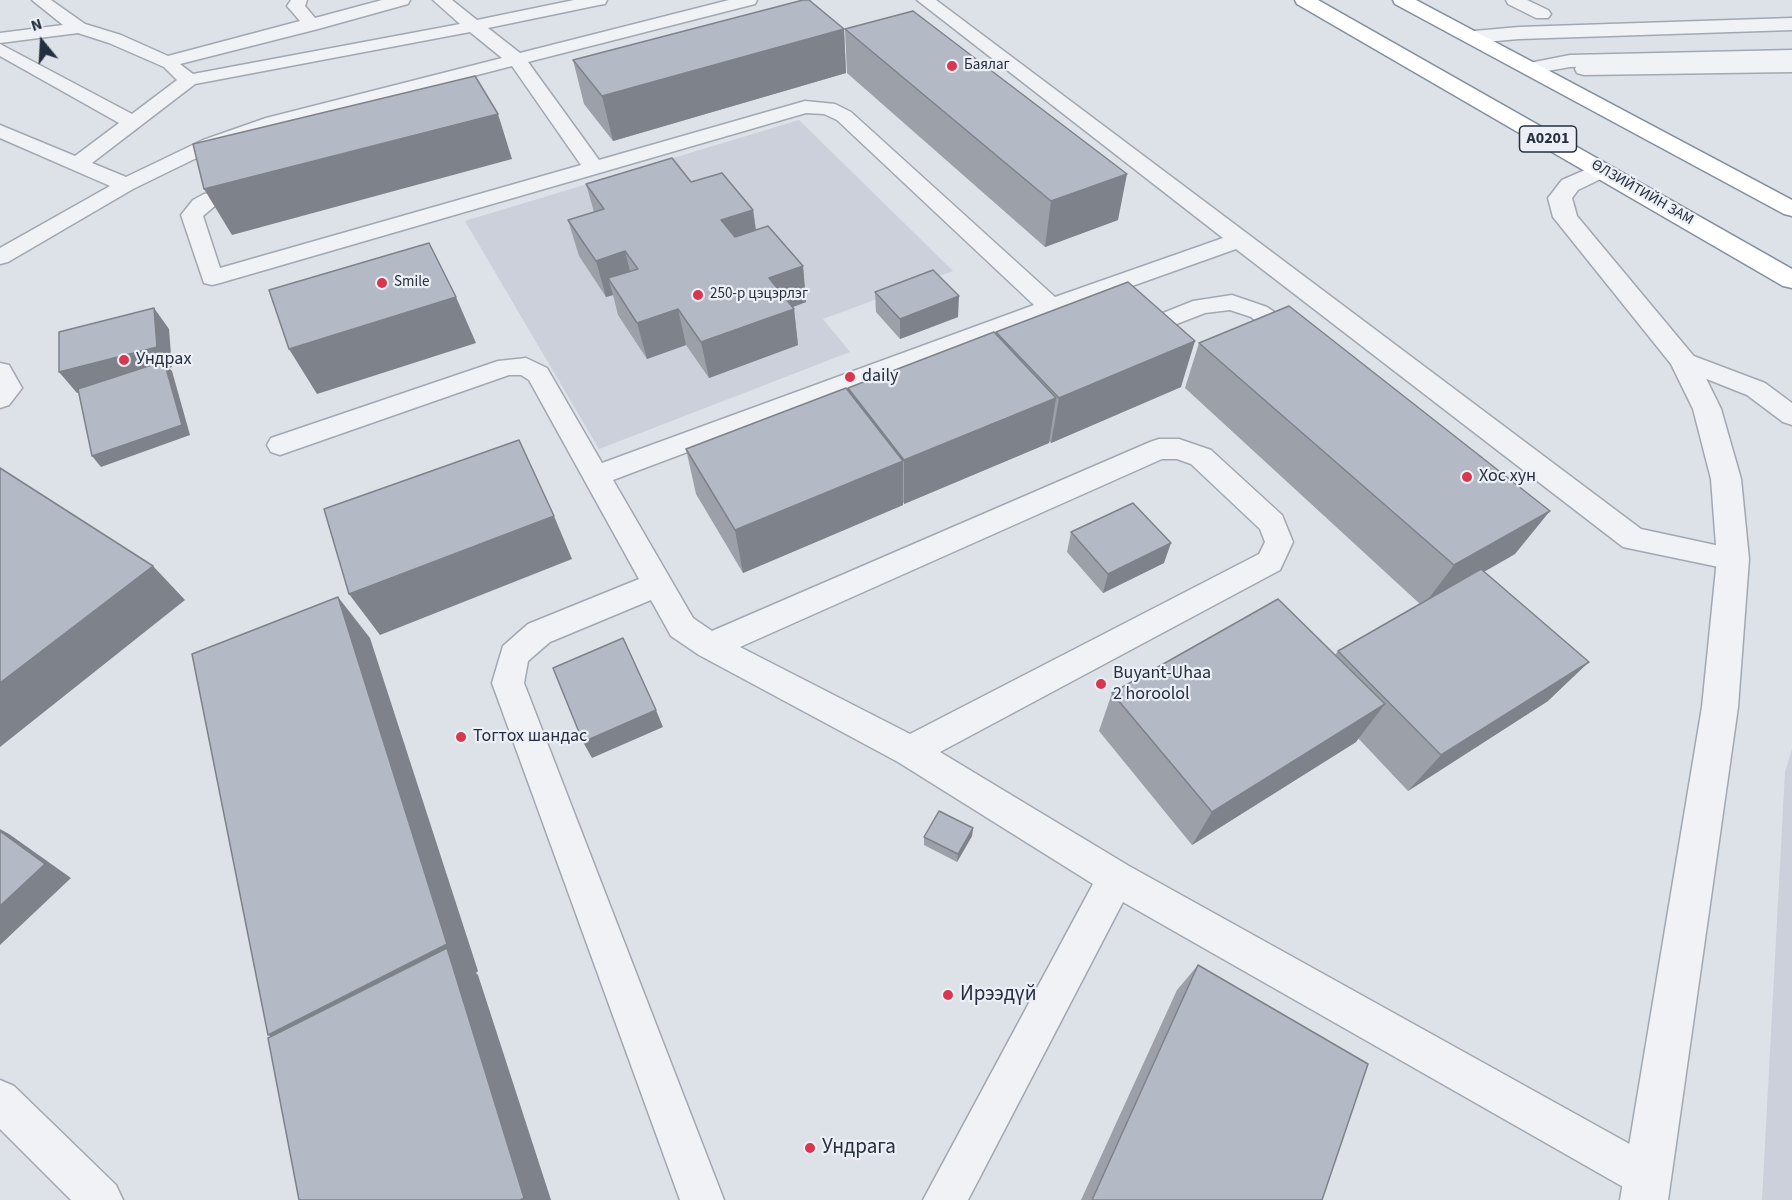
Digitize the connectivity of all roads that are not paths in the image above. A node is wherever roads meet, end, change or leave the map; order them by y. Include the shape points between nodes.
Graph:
1 (40, 0) edge
2 (299, 0) edge
3 (402, 0) edge
4 (441, 0) edge
5 (599, 0) edge
6 (749, 0) edge
7 (925, 0) edge
8 (1304, 0) edge
9 (1402, 0) edge
10 (1514, 0) edge
11 (1542, 14) dead end
12 (1792, 24) edge
13 (312, 25) junction
14 (474, 26) junction
15 (79, 28) junction
16 (1474, 37) junction
17 (0, 38) edge
18 (0, 49) edge
19 (1792, 56) edge
20 (518, 61) junction
21 (166, 62) junction
22 (1792, 66) edge
23 (1770, 67) junction
24 (1531, 68) junction
25 (1584, 69) dead end
26 (1792, 75) edge
27 (189, 80) junction
28 (134, 123) junction
29 (0, 131) edge
30 (77, 164) junction
31 (594, 168) junction
32 (1601, 170) junction
33 (126, 184) junction
34 (212, 199) edge
35 (1792, 209) edge
36 (1239, 240) junction
37 (0, 257) edge
38 (1792, 280) edge
39 (1051, 307) junction
40 (1156, 324) edge
41 (1365, 337) junction
42 (1683, 360) junction
43 (0, 371) edge
44 (0, 399) edge
45 (1792, 416) edge
46 (280, 445) dead end
47 (596, 476) junction
48 (1732, 559) junction
49 (658, 584) junction
50 (710, 646) junction
51 (910, 751) junction
52 (1116, 878) junction
53 (0, 1100) edge
54 (1646, 1188) edge
55 (101, 1200) edge
56 (702, 1200) edge
57 (945, 1200) edge

1 - 15 lane
2 - 13 lane via 296,6
3 - 13 lane
4 - 14 lane
5 - 14 lane
6 - 20 lane
7 - 36 lane via 946,27
8 - 32 highway, ӨЛЗИЙТИЙН ЗАМ / A0201
9 - 16 highway
10 - 11 lane
12 - 16 street
13 - 21 lane
14 - 20 lane
14 - 27 lane
15 - 17 lane
15 - 21 lane
16 - 24 highway
18 - 28 lane
19 - 24 street via 1570,61
20 - 31 lane
20 - 33 lane via 273,122 210,144
21 - 27 lane
22 - 23 lane
23 - 25 lane
23 - 26 lane
24 - 35 highway
27 - 28 lane
28 - 30 lane
29 - 30 lane
30 - 33 lane
31 - 34 lane via 212,278 192,215
31 - 39 lane via 805,107 828,108 844,116
32 - 38 highway, ӨЛЗИЙТИЙН ЗАМ / A0201
32 - 42 street via 1570,184 1560,198 1565,217
33 - 37 lane
36 - 39 lane
36 - 41 lane
39 - 47 lane
40 - 41 lane via 1201,306 1232,302 1259,312 1293,339 1330,348
41 - 48 lane via 1633,539
42 - 45 lane via 1756,389
42 - 48 street via 1707,410 1726,479
43 - 44 lane via 9,388
46 - 47 lane via 507,367 526,366 538,374
47 - 49 lane
48 - 54 street via 1720,707
49 - 50 lane via 682,627
49 - 56 lane via 539,633 514,655 508,683
50 - 51 lane
50 - 51 lane via 1159,449 1179,449 1202,457 1272,523 1279,542 1270,562
51 - 52 lane
52 - 54 lane
52 - 57 lane
53 - 55 lane

